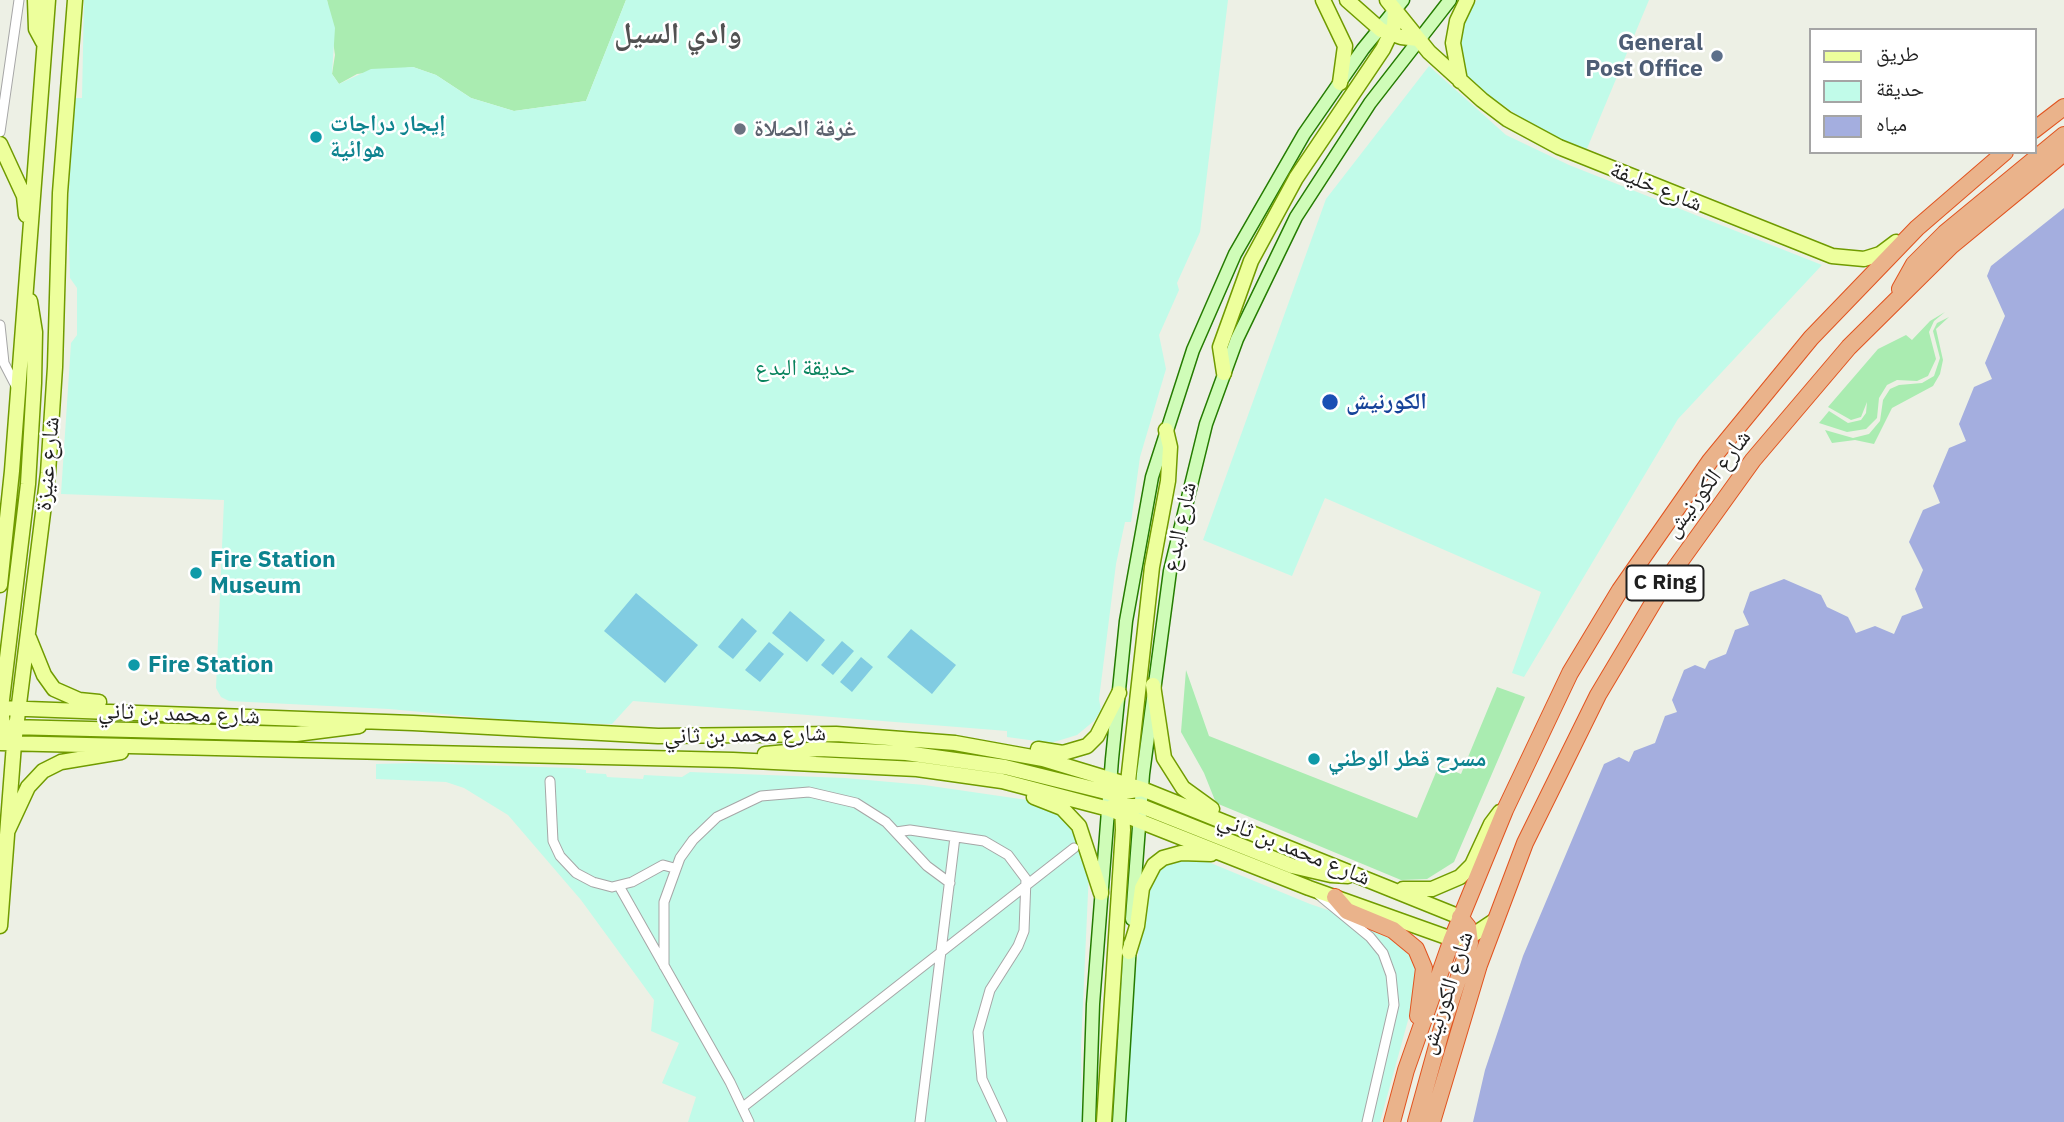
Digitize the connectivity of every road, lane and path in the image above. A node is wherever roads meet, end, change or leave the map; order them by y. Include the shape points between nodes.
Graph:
1 (19, 0) edge
2 (35, 0) edge
3 (48, 0) edge
4 (75, 0) edge
5 (1324, 0) edge
6 (1347, 0) edge
7 (1450, 0) edge
8 (1467, 0) edge
9 (1395, 3) edge
10 (1385, 32) junction
11 (1418, 38) junction
12 (44, 44) junction
13 (1460, 81) junction
14 (1340, 83) junction
15 (2064, 107) edge
16 (2036, 128) edge
17 (0, 132) edge
18 (2064, 135) edge
19 (0, 144) edge
20 (2064, 153) edge
21 (2004, 154) edge
22 (31, 226) junction
23 (1917, 228) junction
24 (26, 294) junction
25 (1897, 298) junction
26 (0, 325) edge
27 (1224, 373) junction
28 (18, 390) junction
29 (1166, 430) junction
30 (0, 585) edge
31 (29, 638) junction
32 (1153, 685) junction
33 (1119, 693) junction
34 (19, 708) junction
35 (134, 713) junction
36 (384, 722) junction
37 (4, 726) edge
38 (131, 746) junction
39 (1002, 750) junction
40 (733, 760) junction
41 (550, 781) dead end
42 (1002, 781) junction
43 (1125, 799) junction
44 (1505, 810) junction
45 (1237, 825) junction
46 (897, 832) junction
47 (6, 834) junction
48 (955, 837) junction
49 (1074, 848) dead end
50 (1227, 856) junction
51 (674, 867) junction
52 (1357, 876) junction
53 (950, 883) junction
54 (619, 886) junction
55 (1027, 886) junction
56 (1385, 886) junction
57 (1309, 888) junction
58 (1101, 892) junction
59 (1335, 897) junction
60 (1460, 917) junction
61 (1494, 920) junction
62 (0, 926) edge
63 (1470, 937) junction
64 (1452, 939) junction
65 (1129, 952) junction
66 (942, 953) junction
67 (664, 966) junction
68 (1389, 966) joint
69 (1420, 1029) junction
70 (743, 1107) junction
71 (749, 1122) edge
72 (920, 1122) edge
73 (1002, 1122) edge
74 (1089, 1122) edge
75 (1104, 1122) edge
76 (1119, 1122) edge
77 (1367, 1122) edge
78 (1392, 1122) edge
79 (1416, 1122) edge
80 (1433, 1122) edge

1 - 17 street
2 - 12 main road via 36,29
3 - 12 main road, شارع عنيزة
4 - 31 main road, شارع عنيزة via 60,193 51,430
5 - 14 main road via 1345,46
6 - 10 main road
7 - 11 main road, شارع البدع
8 - 13 main road via 1453,39
9 - 10 main road
9 - 11 main road, شارع خليفة
10 - 11 main road
10 - 14 main road, شارع البدع
10 - 27 main road via 1251,261 1220,347
11 - 13 main road, شارع خليفة
11 - 27 main road, شارع البدع via 1296,217
12 - 22 main road, شارع عنيزة
13 - 23 main road, شارع خليفة via 1507,119 1559,147 1832,256 1873,257
14 - 29 main road, شارع البدع via 1304,134 1235,254 1193,350
15 - 16 highway
18 - 25 highway via 1926,251 1907,274
19 - 22 main road via 19,182
20 - 25 highway, شارع الكورنيش / C Ring via 1980,221
21 - 23 highway, شارع الكورنيش / C Ring
22 - 24 main road, شارع عنيزة
23 - 44 highway, شارع الكورنيش / C Ring via 1804,346 1669,517 1570,673
24 - 28 main road, شارع عنيزة
24 - 37 main road via 34,323 34,383
25 - 61 highway, شارع الكورنيش / C Ring via 1831,366 1760,451 1666,581 1571,745
26 - 28 street, شارع عنيزة via 4,363
27 - 32 main road, شارع البدع via 1182,512
28 - 30 main road, شارع عنيزة
29 - 33 main road, شارع البدع via 1135,563
29 - 43 main road via 1168,481 1152,567
31 - 34 main road, شارع عنيزة
31 - 35 main road via 44,676 58,692
32 - 43 main road, شارع البدع
32 - 45 main road via 1160,744 1172,776 1194,797
33 - 39 main road via 1087,746 1063,753 1025,746
33 - 43 main road, شارع البدع
34 - 35 main road, شارع محمد بن ثاني
34 - 37 main road, شارع عنيزة
35 - 36 main road, شارع محمد بن ثاني
36 - 37 main road via 296,734
36 - 39 main road, شارع محمد بن ثاني via 658,736 861,735
37 - 38 main road, شارع محمد بن ثاني
37 - 47 main road, شارع عنيزة
38 - 40 main road, شارع محمد بن ثاني
38 - 47 main road via 120,753 61,762 43,771 28,788
39 - 43 main road, شارع محمد بن ثاني
40 - 42 main road, شارع محمد بن ثاني via 917,769
40 - 43 main road via 819,749 906,753 1005,767
41 - 54 street via 551,833 560,856 587,880
42 - 43 main road, شارع محمد بن ثاني
42 - 58 main road via 1055,804 1072,817 1086,839
43 - 45 main road, شارع محمد بن ثاني
43 - 50 main road, شارع محمد بن ثاني
43 - 52 main road via 1292,866 1331,876
43 - 58 main road, شارع البدع
43 - 65 main road, شارع البدع
43 - 75 main road
44 - 56 main road via 1494,818 1472,865 1454,882 1425,890
44 - 60 highway, شارع الكورنيش / C Ring
45 - 52 main road, شارع محمد بن ثاني
46 - 48 street
46 - 51 street via 877,815 845,799 810,792 773,793 717,817
46 - 53 street
47 - 62 main road, شارع عنيزة
48 - 53 street
48 - 55 street via 1001,849 1022,870
49 - 55 street
50 - 57 main road, شارع محمد بن ثاني
50 - 65 main road via 1181,853 1154,865 1142,888
51 - 54 street via 663,864
51 - 67 street via 663,914
52 - 56 main road, شارع محمد بن ثاني
53 - 66 street
54 - 67 street
55 - 66 street
55 - 73 street via 1024,931 990,990 978,1032 982,1079
56 - 60 main road, شارع محمد بن ثاني
57 - 59 main road, شارع محمد بن ثاني
57 - 68 street, شارع محمد بن ثاني via 1370,937
58 - 74 main road, شارع البدع
59 - 64 main road, شارع محمد بن ثاني
59 - 69 highway via 1347,911 1394,930 1416,949 1424,968
60 - 63 highway
60 - 64 highway, شارع الكورنيش / C Ring
61 - 63 main road, شارع محمد بن ثاني
61 - 80 highway, شارع الكورنيش / C Ring
63 - 64 main road, شارع محمد بن ثاني
63 - 79 highway
64 - 69 highway, شارع الكورنيش / C Ring
65 - 76 main road, شارع البدع
66 - 70 street
66 - 72 street
67 - 70 street
68 - 77 street, شارع الكورنيش via 1394,1004
69 - 78 highway, شارع الكورنيش / C Ring
70 - 71 street

